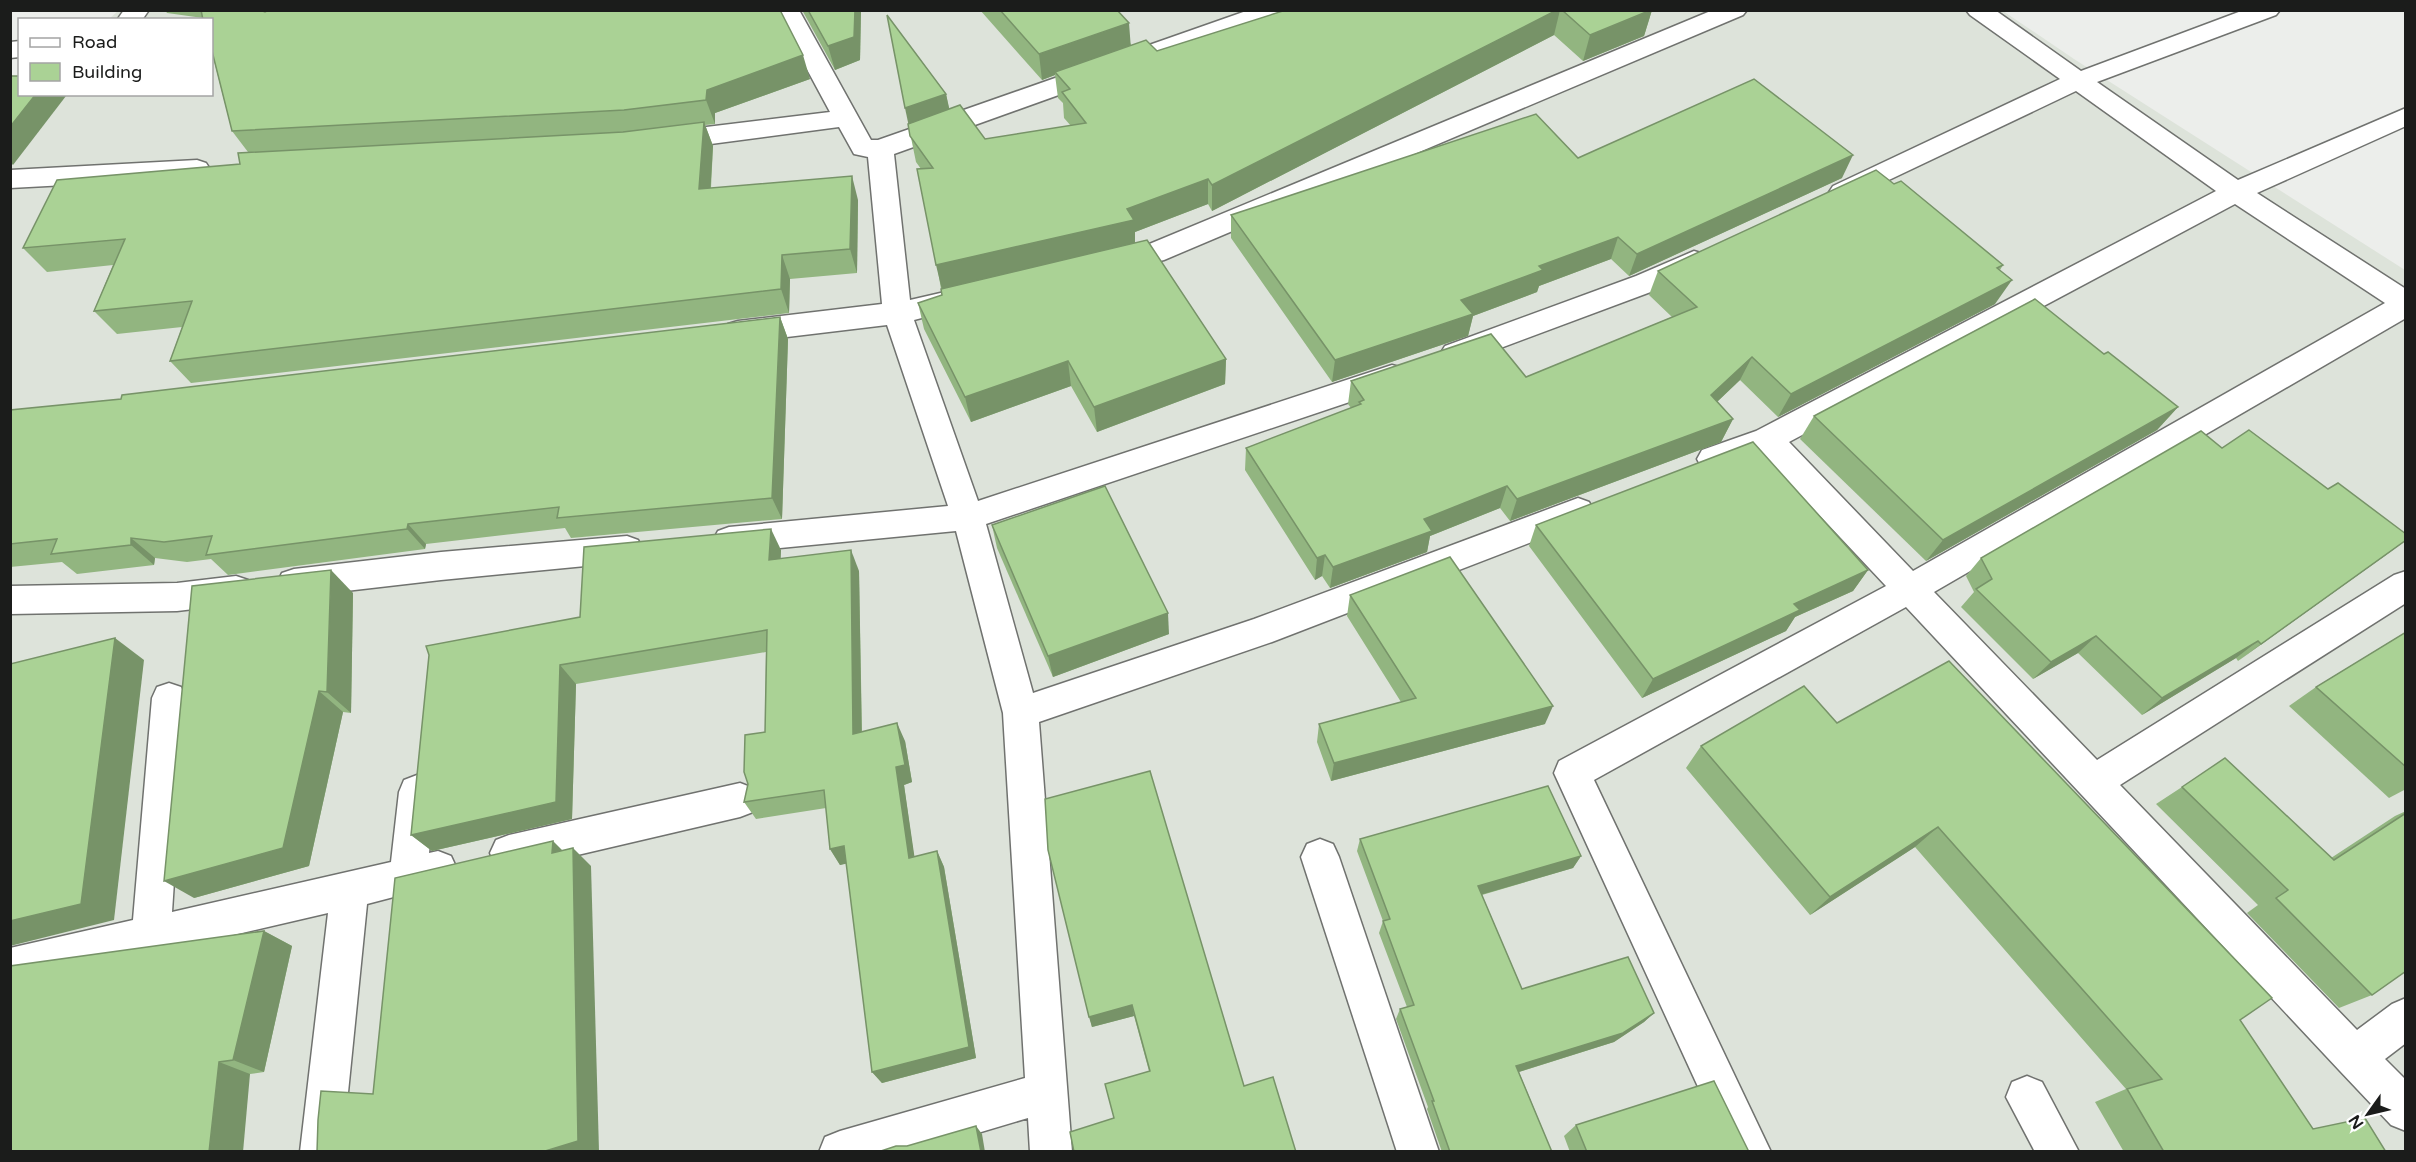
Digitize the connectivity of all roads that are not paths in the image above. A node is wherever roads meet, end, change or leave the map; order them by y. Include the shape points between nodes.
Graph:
1 (1274, 10) edge
2 (1736, 10) edge
3 (1978, 10) edge
4 (2268, 10) edge
5 (794, 12) edge
6 (2077, 81) junction
7 (2406, 116) edge
8 (847, 118) junction
9 (645, 143) edge
10 (880, 149) junction
11 (226, 167) edge
12 (10, 179) edge
13 (2236, 192) junction
14 (1818, 203) edge
15 (1721, 248) edge
16 (1084, 269) edge
17 (990, 291) edge
18 (2406, 303) edge
19 (897, 313) junction
20 (708, 335) edge
21 (1767, 439) junction
22 (1689, 468) edge
23 (1601, 502) edge
24 (968, 517) junction
25 (698, 543) edge
26 (651, 547) edge
27 (2406, 585) edge
28 (1910, 589) junction
29 (10, 600) edge
30 (169, 699) dead end
31 (1022, 714) junction
32 (420, 757) edge
33 (2093, 782) junction
34 (740, 800) dead end
35 (1320, 857) dead end
36 (408, 876) junction
37 (350, 890) junction
38 (151, 936) junction
39 (10, 968) edge
40 (2406, 1018) edge
41 (2355, 1057) junction
42 (1048, 1092) junction
43 (2027, 1097) dead end
44 (2406, 1110) edge
45 (321, 1152) edge
46 (840, 1152) edge
47 (1051, 1152) edge
48 (1418, 1152) edge
49 (1750, 1152) edge
50 (2058, 1152) edge

1 - 10 street
2 - 16 street via 1154,253
3 - 6 street
4 - 6 street
5 - 8 street
6 - 13 street
6 - 14 street
7 - 13 street
8 - 9 street
8 - 10 street via 863,148
10 - 19 street
11 - 12 street
13 - 18 street
13 - 21 street
15 - 24 street via 1646,283 1420,366
17 - 19 street
18 - 28 street
19 - 20 street
19 - 24 street
21 - 22 street
21 - 28 street
23 - 31 street via 1260,632
24 - 25 street
24 - 31 street
26 - 29 street via 441,566 177,597
27 - 33 street
28 - 33 street
28 - 49 street via 1572,773
30 - 38 street
31 - 42 street
32 - 36 street
33 - 41 street
34 - 36 street
35 - 48 street
36 - 37 street
37 - 38 street
37 - 45 street
38 - 39 street
40 - 41 street
41 - 44 street
42 - 46 street
42 - 47 street
43 - 50 street

